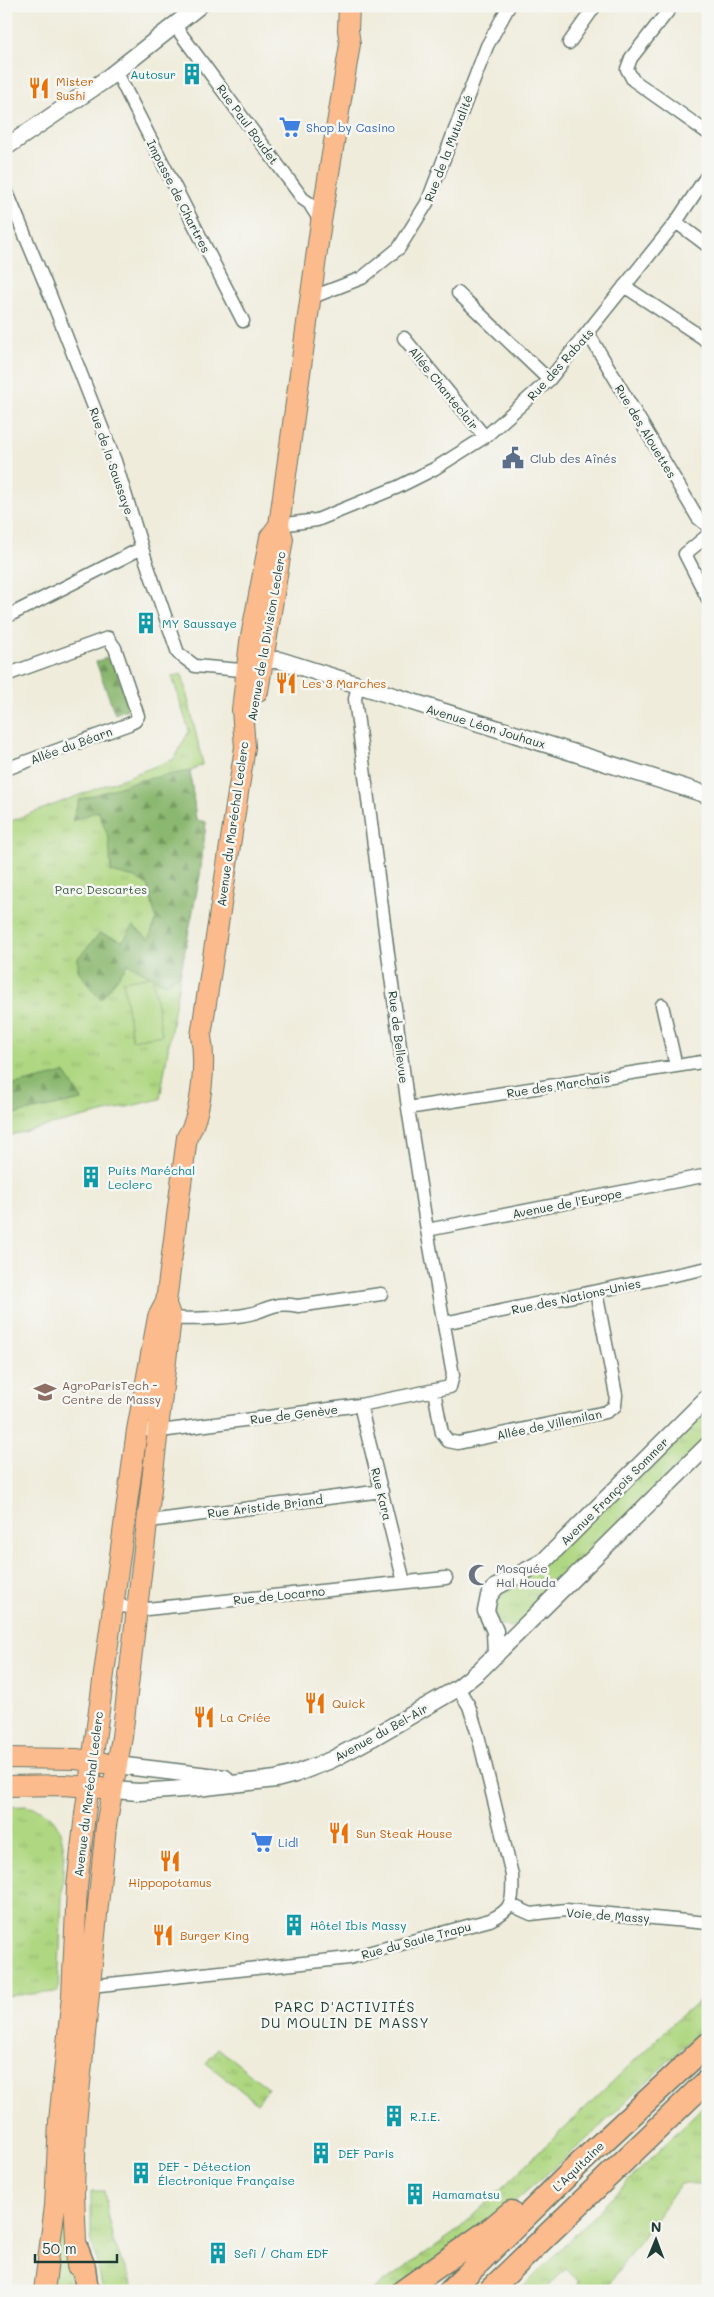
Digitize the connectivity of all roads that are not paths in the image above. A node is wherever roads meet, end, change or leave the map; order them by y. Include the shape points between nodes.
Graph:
1 (349, 6) edge
2 (360, 6) edge
3 (508, 6) edge
4 (595, 6) edge
5 (672, 6) edge
6 (192, 9) edge
7 (175, 26) junction
8 (570, 43) dead end
9 (350, 44) junction
10 (116, 71) junction
11 (708, 133) edge
12 (6, 147) edge
13 (708, 174) edge
14 (6, 190) edge
15 (322, 222) junction
16 (676, 222) junction
17 (708, 246) edge
18 (624, 286) junction
19 (458, 293) dead end
20 (310, 298) junction
21 (243, 321) dead end
22 (588, 333) junction
23 (404, 338) dead end
24 (708, 343) edge
25 (549, 380) junction
26 (485, 438) junction
27 (279, 526) junction
28 (708, 526) edge
29 (708, 535) edge
30 (142, 548) junction
31 (708, 599) edge
32 (6, 617) edge
33 (256, 665) junction
34 (6, 675) edge
35 (358, 685) junction
36 (245, 747) joint
37 (6, 769) edge
38 (708, 795) edge
39 (662, 1005) dead end
40 (708, 1061) edge
41 (676, 1066) junction
42 (408, 1108) junction
43 (708, 1175) edge
44 (427, 1230) junction
45 (708, 1268) edge
46 (596, 1292) junction
47 (381, 1294) dead end
48 (168, 1310) junction
49 (444, 1323) junction
50 (450, 1387) joint
51 (434, 1391) junction
52 (708, 1397) edge
53 (360, 1405) junction
54 (137, 1430) junction
55 (159, 1430) junction
56 (708, 1445) edge
57 (382, 1491) junction
58 (147, 1518) junction
59 (446, 1578) dead end
60 (404, 1582) junction
61 (113, 1605) junction
62 (138, 1608) junction
63 (526, 1626) junction
64 (493, 1627) junction
65 (513, 1639) junction
66 (496, 1655) junction
67 (458, 1688) junction
68 (6, 1758) edge
69 (92, 1761) junction
70 (118, 1765) junction
71 (252, 1781) junction
72 (6, 1786) edge
73 (88, 1787) junction
74 (113, 1790) junction
75 (511, 1905) junction
76 (708, 1923) edge
77 (91, 1986) junction
78 (708, 2044) edge
79 (708, 2080) edge
80 (577, 2166) junction
81 (77, 2249) junction
82 (44, 2291) edge
83 (78, 2291) edge
84 (87, 2291) edge
85 (403, 2291) edge
86 (450, 2291) edge
87 (489, 2291) edge

1 - 9 main road
2 - 9 main road via 358,31
3 - 20 street, Rue de la Mutualité via 487,46 427,204 400,248 362,278
4 - 8 street
5 - 11 street via 627,69 633,80
6 - 7 street
7 - 10 street
7 - 15 street, Rue Paul Boudet
9 - 15 main road
10 - 12 street
10 - 21 street, Impasse de Chartres
13 - 16 street, Rue des Rabats
14 - 30 street, Rue de la Saussaye via 112,453
15 - 20 main road
16 - 17 street
16 - 18 street, Rue des Rabats
18 - 22 street, Rue des Rabats
18 - 24 street
19 - 25 street
20 - 27 main road
22 - 25 street, Rue des Rabats
22 - 28 street, Rue des Alouettes via 698,518
23 - 26 street, Allée Chanteclair
25 - 26 street, Rue des Rabats
26 - 27 street, Rue des Rabats via 398,487 317,520
27 - 33 main road, Avenue de la Division Leclerc via 283,539
27 - 33 main road via 270,537 259,597
29 - 31 street via 685,554
30 - 32 street
30 - 33 street, Rue de la Saussaye via 178,653 195,666
33 - 35 street, Avenue Léon Jouhaux via 279,660
33 - 36 main road, Avenue de la Division Leclerc
34 - 37 street, Allée du Béarn via 108,638 115,648 138,716 135,721
35 - 38 street, Avenue Léon Jouhaux
35 - 42 street, Rue de Bellevue via 355,699
36 - 48 main road, Avenue du Maréchal Leclerc via 201,1036 192,1052 186,1088 182,1124 187,1137
39 - 41 street
40 - 41 street, Rue des Marchais
41 - 42 street, Rue des Marchais
42 - 44 street, Rue de Bellevue
43 - 44 street, Avenue de l'Europe
44 - 49 street, Rue de Bellevue
45 - 46 street, Rue des Nations-Unies
46 - 49 street, Rue des Nations-Unies
46 - 51 street, Allée de Villemilan via 616,1394 615,1406 606,1412 458,1443 448,1440 442,1433
47 - 48 street via 298,1306 286,1303 256,1312 201,1319
48 - 54 main road, Avenue du Maréchal Leclerc via 158,1317
48 - 55 main road, Avenue du Maréchal Leclerc
49 - 50 street, Rue de Bellevue via 453,1375
50 - 51 street, Rue de Genève
51 - 53 street, Rue de Genève
52 - 64 street, Avenue François Sommer via 544,1561 496,1587 486,1600 486,1611
53 - 55 street, Rue de Genève
53 - 57 street, Rue Kara
54 - 55 street, Rue de Genève
54 - 61 main road, Avenue du Maréchal Leclerc
55 - 58 main road, Avenue du Maréchal Leclerc
56 - 63 street
57 - 58 street, Rue Aristide Briand via 157,1520
57 - 60 street, Rue Kara
58 - 62 main road, Avenue du Maréchal Leclerc
59 - 60 street, Rue de Locarno
60 - 62 street, Rue de Locarno
61 - 62 street, Rue de Locarno
61 - 69 main road, Avenue du Maréchal Leclerc
62 - 70 main road, Avenue du Maréchal Leclerc
63 - 64 street via 514,1631
63 - 65 street
64 - 65 street
64 - 66 street, Avenue François Sommer
65 - 66 street
66 - 67 street, Avenue du Bel-Air
67 - 71 street, Avenue du Bel-Air via 330,1760 295,1774
67 - 75 street via 469,1706 478,1735 512,1875
68 - 69 main road
69 - 70 main road
69 - 73 main road, Avenue du Maréchal Leclerc
70 - 71 street, Avenue du Bel-Air
70 - 74 main road, Avenue du Maréchal Leclerc
71 - 74 street, Avenue du Bel-Air via 139,1792
72 - 73 main road
73 - 74 main road
73 - 82 main road, Avenue du Maréchal Leclerc via 59,2121 56,2206
74 - 77 main road, Avenue du Maréchal Leclerc via 106,1826
75 - 76 street, Voie de Massy via 531,1914 566,1910
75 - 77 street, Rue du Saule Trapu via 503,1914 490,1920 349,1958
77 - 81 main road, Avenue du Maréchal Leclerc via 76,2123 74,2194
78 - 80 highway, L'Aquitaine
79 - 87 highway
80 - 85 highway via 550,2179 492,2228
80 - 86 highway, L'Aquitaine
81 - 83 main road, Avenue du Maréchal Leclerc
81 - 84 highway via 84,2267

